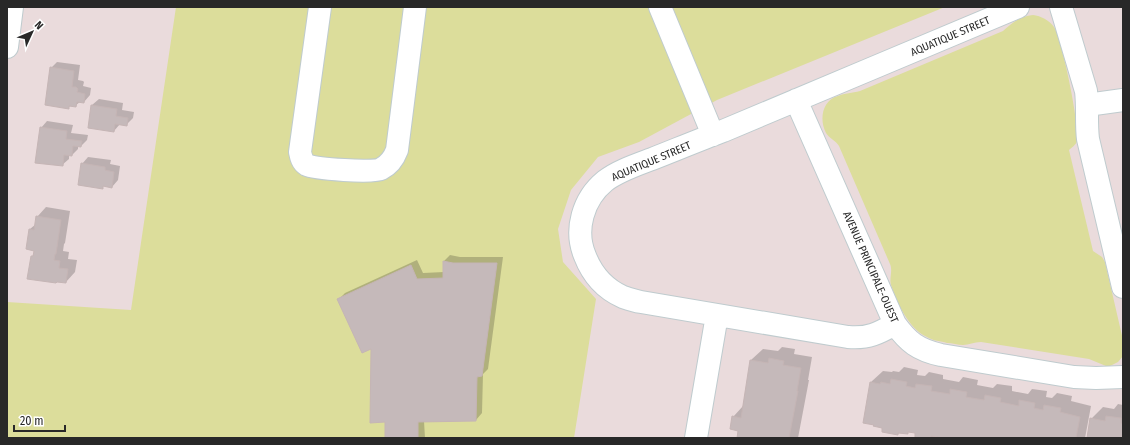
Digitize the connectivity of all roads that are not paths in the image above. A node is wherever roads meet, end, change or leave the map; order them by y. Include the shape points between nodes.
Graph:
1 (12, 7) edge
2 (320, 7) edge
3 (415, 7) edge
4 (660, 7) edge
5 (1018, 7) edge
6 (1061, 7) edge
7 (7, 47) edge
8 (796, 100) junction
9 (1123, 100) edge
10 (1087, 105) junction
11 (713, 135) junction
12 (1123, 286) edge
13 (717, 315) junction
14 (895, 324) junction
15 (1123, 377) edge
16 (696, 438) edge

1 - 7 street
2 - 3 street via 301,157 306,164 317,168 372,171 388,164 395,156 399,144
4 - 11 street
5 - 8 street, AQUATIQUE STREET
6 - 10 street via 1083,81
8 - 11 street, AQUATIQUE STREET
8 - 14 street, AVENUE PRINCIPALE-OUEST
9 - 10 street
10 - 12 street via 1088,139
11 - 13 street, AQUATIQUE STREET via 632,167 605,181 589,199 583,211 581,237 583,252 594,274 602,284 623,297
13 - 14 street, AQUATIQUE STREET via 857,338 877,334
13 - 16 street
14 - 15 street, AVENUE PRINCIPALE-OUEST via 910,342 928,352 1074,377

